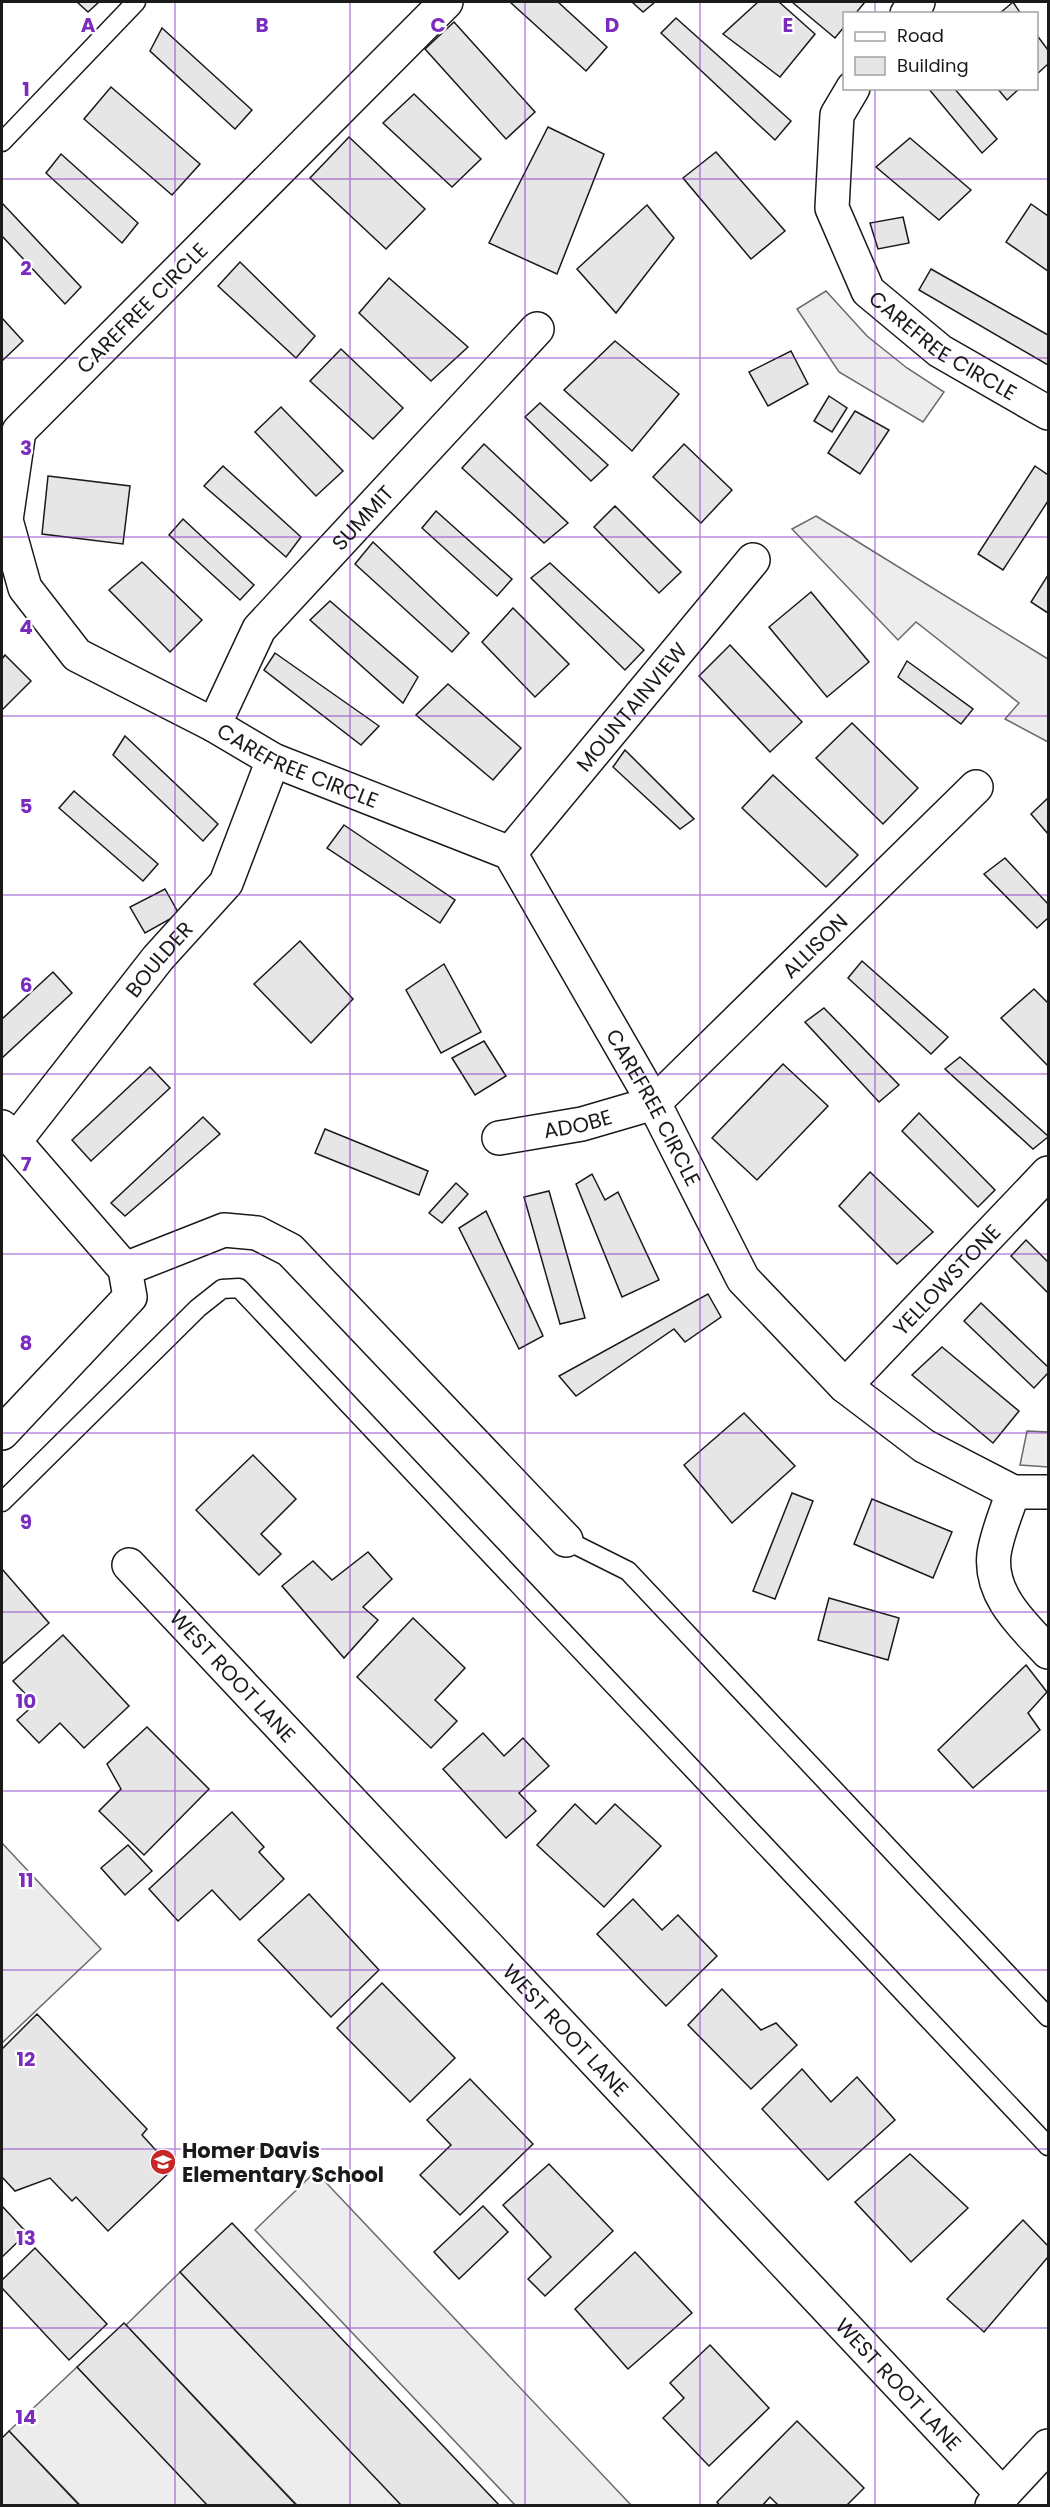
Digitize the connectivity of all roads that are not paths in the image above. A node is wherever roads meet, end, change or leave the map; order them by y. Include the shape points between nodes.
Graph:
1 (136, 2) edge
2 (446, 2) edge
3 (852, 90) edge
4 (2, 142) edge
5 (537, 329) dead end
6 (1048, 413) edge
7 (4, 520) edge
8 (753, 560) dead end
9 (214, 725) junction
10 (273, 760) junction
11 (976, 787) dead end
12 (510, 854) junction
13 (654, 1103) junction
14 (8, 1134) edge
15 (499, 1138) dead end
16 (1048, 1173) edge
17 (125, 1269) junction
18 (845, 1386) junction
19 (2, 1433) edge
20 (1013, 1492) junction
21 (1048, 1492) edge
22 (2, 1502) edge
23 (566, 1540) joint
24 (129, 1565) dead end
25 (1048, 1652) edge
26 (1048, 2017) edge
27 (1048, 2146) edge
28 (1048, 2446) edge
29 (998, 2500) edge

1 - 4 lane
2 - 7 street, CAREFREE CIRCLE via 19,432
3 - 6 street, CAREFREE CIRCLE via 837,116 832,208 868,291 940,351
5 - 9 street, SUMMIT via 259,629
7 - 9 street, CAREFREE CIRCLE via 25,588 77,654
8 - 12 street, MOUNTAINVIEW
9 - 10 street, CAREFREE CIRCLE
10 - 12 street, CAREFREE CIRCLE
10 - 14 street, BOULDER via 226,883
11 - 13 street, ALLISON
12 - 13 street, CAREFREE CIRCLE
13 - 15 street, ADOBE via 582,1124
13 - 18 street, CAREFREE CIRCLE via 743,1279
14 - 17 street
16 - 18 street, YELLOWSTONE
17 - 19 street via 130,1297
17 - 23 street via 224,1230 257,1233 290,1250
18 - 20 street, CAREFREE CIRCLE via 924,1446
20 - 21 street, CAREFREE CIRCLE
20 - 25 street via 994,1554 996,1582 1011,1611
22 - 27 lane via 198,1308 222,1289 239,1288
23 - 26 lane via 628,1571
24 - 29 street, WEST ROOT LANE
28 - 29 street

